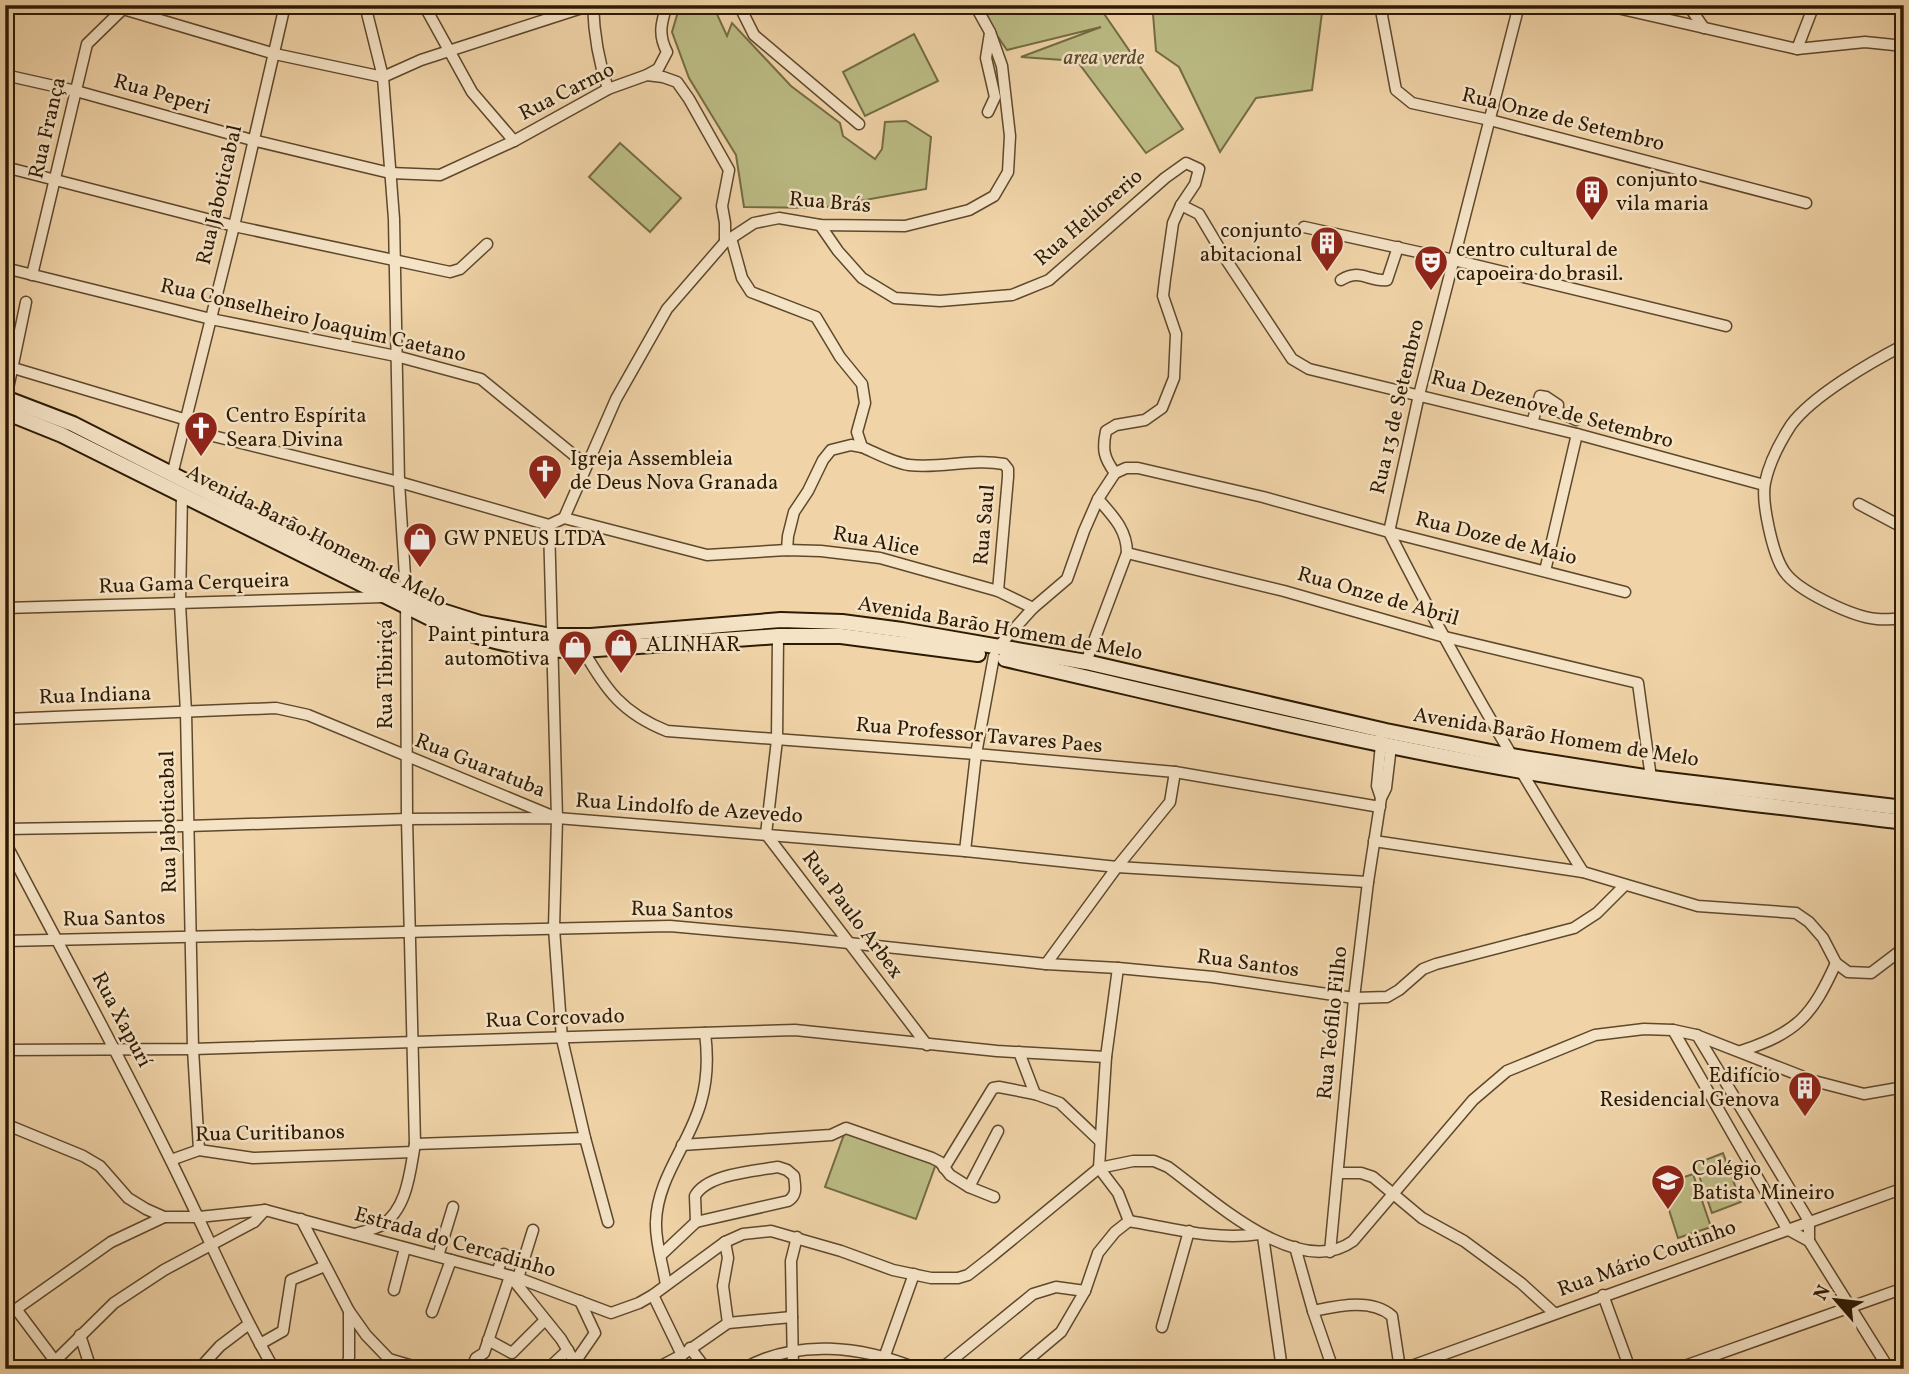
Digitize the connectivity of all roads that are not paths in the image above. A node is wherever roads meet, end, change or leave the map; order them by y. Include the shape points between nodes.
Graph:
1 (285, 5) edge
2 (365, 5) edge
3 (424, 5) edge
4 (592, 5) edge
5 (667, 5) edge
6 (739, 5) edge
7 (975, 5) edge
8 (1380, 5) edge
9 (1519, 5) edge
10 (1688, 5) edge
11 (1799, 5) edge
12 (1609, 6) edge
13 (125, 7) edge
14 (1814, 7) edge
15 (1704, 28) junction
16 (990, 32) junction
17 (1904, 46) edge
18 (1797, 49) junction
19 (447, 51) junction
20 (275, 54) junction
21 (5, 75) edge
22 (647, 75) junction
23 (383, 77) junction
24 (608, 89) junction
25 (76, 90) junction
26 (988, 112) dead end
27 (1490, 120) junction
28 (859, 124) dead end
29 (252, 140) junction
30 (514, 141) junction
31 (5, 167) edge
32 (390, 173) junction
33 (56, 179) junction
34 (1806, 203) dead end
35 (1181, 205) junction
36 (820, 225) junction
37 (234, 226) junction
38 (1304, 227) dead end
39 (728, 240) junction
40 (487, 244) dead end
41 (1398, 247) junction
42 (1454, 260) junction
43 (395, 262) junction
44 (5, 268) edge
45 (32, 275) junction
46 (1341, 280) dead end
47 (26, 302) dead end
48 (211, 319) junction
49 (1726, 327) dead end
50 (1904, 345) edge
51 (396, 356) junction
52 (10, 367) junction
53 (1419, 395) junction
54 (5, 398) edge
55 (5, 412) edge
56 (1576, 420) dead end
57 (1532, 423) junction
58 (186, 425) junction
59 (1577, 434) junction
60 (862, 447) junction
61 (586, 465) junction
62 (1115, 472) junction
63 (172, 475) junction
64 (400, 482) junction
65 (1764, 485) junction
66 (182, 494) junction
67 (1098, 499) junction
68 (1858, 504) dead end
69 (565, 519) junction
70 (549, 524) junction
71 (1904, 528) edge
72 (1389, 533) junction
73 (787, 550) junction
74 (1127, 553) junction
75 (1545, 571) junction
76 (998, 591) junction
77 (1625, 592) dead end
78 (384, 597) junction
79 (405, 600) junction
80 (180, 604) junction
81 (5, 608) edge
82 (1033, 608) junction
83 (1904, 618) edge
84 (778, 636) junction
85 (1441, 636) junction
86 (551, 643) junction
87 (602, 648) junction
88 (583, 650) junction
89 (996, 652) junction
90 (1086, 662) junction
91 (595, 671) junction
92 (186, 712) junction
93 (5, 719) edge
94 (1376, 729) junction
95 (777, 740) junction
96 (1386, 745) junction
97 (976, 754) junction
98 (1511, 756) junction
99 (406, 757) junction
100 (1519, 770) junction
101 (1175, 772) junction
102 (1651, 778) junction
103 (1636, 790) junction
104 (1904, 801) edge
105 (1381, 802) junction
106 (1903, 808) edge
107 (557, 818) junction
108 (407, 819) junction
109 (1904, 822) edge
110 (188, 826) junction
111 (5, 829) edge
112 (766, 834) junction
113 (1374, 841) junction
114 (5, 842) edge
115 (965, 851) junction
116 (1117, 867) junction
117 (1583, 872) junction
118 (1368, 882) junction
119 (1624, 886) junction
120 (554, 928) junction
121 (409, 932) junction
122 (191, 936) junction
123 (56, 940) junction
124 (5, 941) edge
125 (849, 943) junction
126 (1903, 949) edge
127 (1836, 963) junction
128 (1046, 964) junction
129 (1118, 968) junction
130 (1354, 999) junction
131 (1673, 1030) junction
132 (705, 1033) junction
133 (1696, 1035) junction
134 (562, 1039) junction
135 (412, 1043) junction
136 (927, 1045) junction
137 (115, 1049) junction
138 (193, 1049) junction
139 (5, 1050) edge
140 (1740, 1051) junction
141 (1019, 1052) junction
142 (1106, 1057) junction
143 (1904, 1087) edge
144 (1035, 1094) junction
145 (5, 1124) edge
146 (998, 1131) dead end
147 (585, 1139) junction
148 (1100, 1140) junction
149 (682, 1145) junction
150 (414, 1148) junction
151 (199, 1150) junction
152 (171, 1160) junction
153 (944, 1168) junction
154 (1099, 1168) junction
155 (1338, 1174) junction
156 (969, 1186) junction
157 (1904, 1188) edge
158 (1394, 1195) junction
159 (994, 1196) dead end
160 (453, 1207) dead end
161 (265, 1210) junction
162 (164, 1217) junction
163 (199, 1217) junction
164 (301, 1219) junction
165 (1809, 1221) junction
166 (608, 1222) dead end
167 (696, 1222) junction
168 (1129, 1222) junction
169 (1787, 1229) junction
170 (533, 1230) dead end
171 (1189, 1231) junction
172 (355, 1234) junction
173 (1261, 1235) junction
174 (797, 1237) junction
175 (1809, 1241) junction
176 (726, 1242) junction
177 (212, 1246) junction
178 (1295, 1247) junction
179 (405, 1248) junction
180 (1330, 1252) junction
181 (504, 1254) dead end
182 (661, 1255) junction
183 (438, 1256) junction
184 (451, 1260) junction
185 (325, 1266) junction
186 (498, 1272) junction
187 (914, 1274) junction
188 (514, 1277) junction
189 (666, 1286) junction
190 (1904, 1288) edge
191 (394, 1290) dead end
192 (1085, 1291) junction
193 (653, 1295) junction
194 (1603, 1295) junction
195 (580, 1301) junction
196 (1850, 1308) junction
197 (16, 1309) junction
198 (349, 1311) junction
199 (1313, 1311) junction
200 (432, 1312) dead end
201 (1554, 1313) junction
202 (5, 1317) edge
203 (792, 1317) junction
204 (545, 1320) junction
205 (728, 1323) junction
206 (249, 1324) junction
207 (1162, 1327) dead end
208 (80, 1335) junction
209 (488, 1340) junction
210 (260, 1344) junction
211 (793, 1349) junction
212 (568, 1350) junction
213 (686, 1352) junction
214 (884, 1358) junction
215 (388, 1364) edge
216 (51, 1365) edge
217 (552, 1365) dead end
218 (577, 1365) edge
219 (91, 1369) edge
220 (199, 1369) edge
221 (274, 1369) edge
222 (347, 1369) edge
223 (423, 1369) edge
224 (471, 1369) edge
225 (655, 1369) edge
226 (706, 1369) edge
227 (743, 1369) edge
228 (793, 1369) edge
229 (918, 1369) edge
230 (941, 1369) edge
231 (1017, 1369) edge
232 (1282, 1369) edge
233 (1333, 1369) edge
234 (1402, 1369) edge
235 (1630, 1369) edge
236 (1676, 1369) edge
237 (1889, 1369) edge

1 - 20 street, Rua Jaboticabal
2 - 23 street, Rua Tibiriçá
3 - 19 street
4 - 19 street
4 - 24 street via 599,61
5 - 22 street via 660,40 667,52 658,69
6 - 28 street via 754,35
7 - 16 street, Rua Brás
8 - 27 street, Rua Onze de Setembro via 1398,93 1412,103
9 - 27 street, Rua 13 de Setembro
10 - 15 street
11 - 14 street
12 - 15 street
13 - 20 street
13 - 25 street, Rua França via 87,44
14 - 18 street
15 - 18 street
16 - 26 street via 986,58 995,97
16 - 36 street, Rua Brás via 1002,66 1010,136 1008,172 994,196 969,211 905,226
17 - 18 street via 1865,42
19 - 23 street
19 - 30 street via 472,92
20 - 23 street
20 - 29 street, Rua Jaboticabal
21 - 25 street, Rua Peperi
22 - 24 street, Rua Carmo
22 - 39 street, Rua Carmo via 677,82 729,170 722,206
23 - 32 street, Rua Tibiriçá
24 - 30 street, Rua Carmo
25 - 29 street, Rua Peperi
25 - 33 street, Rua França
27 - 34 street, Rua Onze de Setembro
27 - 42 street, Rua 13 de Setembro
29 - 32 street, Rua Peperi
29 - 37 street, Rua Jaboticabal
30 - 32 street, Rua Carmo via 440,176
31 - 33 street
32 - 43 street, Rua Tibiriçá
33 - 37 street
33 - 45 street, Rua França
35 - 36 street, Rua Heliorerio via 1199,169 1186,163 1049,281 1012,295 940,301 895,298 862,278
35 - 53 street, Rua Dezenove de Setembro via 1199,214 1292,359 1309,369
35 - 62 street via 1173,223 1163,296 1176,334 1174,378 1161,408 1145,420 1107,431 1105,459
36 - 39 street, Rua Brás via 779,218 754,223
37 - 43 street
37 - 48 street, Rua Jaboticabal
38 - 41 street
39 - 60 street, Rua Carmo via 751,292 816,317 862,384 865,403 857,432
39 - 61 street, Rua Brás via 667,309
40 - 43 street via 460,269 450,272
41 - 42 street
41 - 46 street via 1387,280 1360,274
42 - 49 street
42 - 53 street, Rua 13 de Setembro
43 - 51 street, Rua Tibiriçá
44 - 45 street, Rua Conselheiro Joaquim Caetano
45 - 48 street, Rua Conselheiro Joaquim Caetano
47 - 52 street
48 - 51 street, Rua Conselheiro Joaquim Caetano
48 - 58 street, Rua Jaboticabal
50 - 65 street via 1826,393 1793,423
51 - 61 street, Rua Conselheiro Joaquim Caetano via 481,379
51 - 64 street, Rua Tibiriçá
52 - 54 street
52 - 58 street
53 - 57 street, Rua Dezenove de Setembro
53 - 72 street, Rua 13 de Setembro
54 - 63 main road, Avenida Barão Homem de Melo via 73,424
55 - 66 main road, Avenida Barão Homem de Melo
56 - 57 street via 1558,411 1552,400 1539,396
57 - 59 street, Rua Dezenove de Setembro
58 - 63 street, Rua Jaboticabal
58 - 64 street
59 - 65 street, Rua Dezenove de Setembro
59 - 75 street
60 - 73 street via 831,450 823,460 794,512
60 - 76 street, Rua Saul via 906,465 985,460 1004,464 1008,477
61 - 69 street, Rua Brás
62 - 67 street
62 - 72 street, Rua Doze de Maio via 1138,468 1263,496
63 - 79 main road, Avenida Barão Homem de Melo
64 - 70 street
64 - 79 street, Rua Tibiriçá
65 - 83 street via 1769,531 1784,572 1839,609 1876,619
66 - 78 main road, Avenida Barão Homem de Melo
66 - 80 street, Rua Jaboticabal
67 - 74 street via 1122,530
67 - 82 street via 1067,579
68 - 71 street
69 - 70 street
69 - 73 street, Rua Alice via 706,555
70 - 86 street
72 - 75 street, Rua Doze de Maio
72 - 85 street
73 - 76 street, Rua Alice via 880,558
74 - 85 street, Rua Onze de Abril
74 - 90 street
75 - 77 street, Rua Doze de Maio
76 - 82 street, Rua Alice
78 - 79 main road, Avenida Barão Homem de Melo
78 - 80 street, Rua Gama Cerqueira
79 - 86 main road, Avenida Barão Homem de Melo via 476,637 515,647
79 - 99 street, Rua Tibiriçá
80 - 81 street, Rua Gama Cerqueira
80 - 92 street, Rua Jaboticabal
82 - 89 street
84 - 87 main road, Avenida Barão Homem de Melo
84 - 89 main road, Avenida Barão Homem de Melo via 841,636
84 - 95 street
85 - 98 street
85 - 102 street, Rua Onze de Abril via 1638,683
86 - 88 main road, Avenida Barão Homem de Melo
86 - 89 main road, Avenida Barão Homem de Melo via 781,620 902,630
86 - 107 street
87 - 88 main road, Avenida Barão Homem de Melo
87 - 91 street
88 - 91 street, Rua Professor Tavares Paes
89 - 90 main road, Avenida Barão Homem de Melo
89 - 96 main road, Avenida Barão Homem de Melo
89 - 97 street
90 - 94 main road, Avenida Barão Homem de Melo
91 - 95 street, Rua Professor Tavares Paes via 632,715 667,731
92 - 93 street, Rua Indiana
92 - 99 street, Rua Guaratuba via 276,708 308,715
92 - 110 street, Rua Jaboticabal
94 - 96 street
94 - 98 main road, Avenida Barão Homem de Melo
95 - 97 street, Rua Professor Tavares Paes
95 - 112 street
96 - 100 main road, Avenida Barão Homem de Melo
96 - 105 street, Rua Teófilo Filho via 1377,786
97 - 101 street, Rua Professor Tavares Paes
97 - 115 street
98 - 100 street
98 - 102 main road, Avenida Barão Homem de Melo
99 - 107 street, Rua Guaratuba
99 - 108 street, Rua Tibiriçá
100 - 103 main road, Avenida Barão Homem de Melo
100 - 117 street
101 - 105 street, Rua Professor Tavares Paes
101 - 116 street via 1170,802
102 - 103 main road via 1648,788
102 - 106 main road, Avenida Barão Homem de Melo
103 - 109 main road, Avenida Barão Homem de Melo
104 - 106 street
105 - 113 street, Rua Teófilo Filho
106 - 109 street
107 - 108 street, Rua Lindolfo de Azevedo
107 - 112 street, Rua Lindolfo de Azevedo
107 - 120 street
108 - 110 street, Rua Lindolfo de Azevedo
108 - 121 street, Rua Tibiriçá
109 - 126 street
110 - 111 street, Rua Lindolfo de Azevedo
110 - 122 street, Rua Jaboticabal
112 - 115 street, Rua Lindolfo de Azevedo
112 - 125 street, Rua Paulo Arbex
113 - 117 street
113 - 118 street, Rua Teófilo Filho
114 - 123 street, Rua Xapurí
115 - 116 street, Rua Lindolfo de Azevedo
116 - 118 street, Rua Lindolfo de Azevedo
116 - 128 street
117 - 119 street
118 - 130 street, Rua Teófilo Filho
119 - 127 street via 1698,906 1796,913 1823,938
119 - 130 street, Rua Santos via 1574,928 1436,964 1387,998
120 - 121 street, Rua Santos
120 - 125 street, Rua Santos via 670,926
120 - 134 street
121 - 122 street, Rua Santos
121 - 135 street, Rua Tibiriçá
122 - 123 street, Rua Santos
122 - 138 street, Rua Jaboticabal
123 - 124 street, Rua Santos
123 - 137 street, Rua Xapurí
125 - 128 street, Rua Santos
125 - 136 street, Rua Paulo Arbex
126 - 127 street via 1871,973 1848,972
127 - 140 street via 1799,1024 1772,1041
128 - 129 street, Rua Santos
129 - 130 street, Rua Santos
129 - 142 street
130 - 155 street, Rua Teófilo Filho
131 - 133 street
131 - 158 street via 1595,1035 1507,1071 1473,1100
131 - 169 street
132 - 134 street, Rua Corcovado
132 - 136 street, Rua Corcovado via 794,1030
132 - 149 street via 708,1061 701,1103
133 - 140 street
133 - 165 street
134 - 135 street, Rua Corcovado
134 - 147 street
135 - 138 street, Rua Corcovado
135 - 150 street, Rua Tibiriçá
136 - 141 street, Rua Corcovado
137 - 138 street, Rua Corcovado
137 - 139 street, Rua Corcovado
137 - 152 street, Rua Xapurí
138 - 151 street, Rua Jaboticabal
140 - 143 street via 1814,1081 1864,1094
141 - 142 street, Rua Corcovado
141 - 144 street
142 - 148 street
144 - 148 street via 1060,1103
144 - 153 street via 993,1088
145 - 162 street, Estrada do Cercadinho via 83,1156 100,1166 128,1198
146 - 156 street
147 - 150 street, Rua Curitibanos
147 - 166 street
148 - 154 street
149 - 153 street via 831,1135 846,1128 932,1158
149 - 182 street via 658,1205
150 - 151 street, Rua Curitibanos via 253,1158
150 - 172 street, Rua Tibiriçá via 405,1193 396,1210 383,1225
151 - 152 street, Rua Curitibanos
152 - 163 street, Rua Xapurí
153 - 156 street
154 - 168 street via 1118,1193
154 - 173 street, Estrada do Cercadinho via 1154,1161
154 - 187 street, Estrada do Cercadinho via 968,1275 932,1278
155 - 158 street via 1373,1177
155 - 180 street, Rua Teófilo Filho
156 - 159 street
157 - 165 street, Rua Mário Coutinho
158 - 180 street via 1353,1241
158 - 201 street via 1500,1267
160 - 183 street
161 - 163 street, Estrada do Cercadinho
161 - 164 street, Estrada do Cercadinho
161 - 177 street via 254,1222
162 - 163 street, Estrada do Cercadinho
162 - 197 street via 111,1242
163 - 177 street, Rua Xapurí
164 - 172 street, Estrada do Cercadinho
164 - 185 street
165 - 169 street, Rua Mário Coutinho
165 - 175 street
167 - 167 street via 695,1196 706,1185 727,1176 778,1167 794,1176 796,1192 788,1201
167 - 182 street
168 - 171 street
168 - 192 street via 1098,1253
169 - 175 street
169 - 194 street, Rua Mário Coutinho
170 - 188 street
171 - 173 street
171 - 207 street
172 - 179 street, Estrada do Cercadinho
173 - 178 street, Estrada do Cercadinho
173 - 232 street
174 - 176 street, Estrada do Cercadinho via 771,1231 743,1234
174 - 187 street, Estrada do Cercadinho
174 - 203 street via 791,1261
175 - 196 street
176 - 189 street, Estrada do Cercadinho
176 - 205 street via 723,1286
177 - 206 street, Rua Xapurí
177 - 208 street via 114,1303
178 - 180 street, Estrada do Cercadinho
178 - 199 street
179 - 183 street, Estrada do Cercadinho
179 - 191 street
181 - 186 street
182 - 189 street
183 - 184 street, Estrada do Cercadinho
184 - 186 street, Estrada do Cercadinho
184 - 200 street
185 - 198 street
185 - 210 street via 291,1280 283,1331
186 - 188 street, Estrada do Cercadinho
187 - 214 street
188 - 195 street, Estrada do Cercadinho
188 - 204 street
188 - 209 street
189 - 193 street, Estrada do Cercadinho
190 - 196 street
192 - 230 street via 1056,1287 1033,1294
192 - 231 street via 1059,1335
193 - 195 street, Estrada do Cercadinho via 611,1313
193 - 213 street
194 - 201 street, Rua Mário Coutinho
194 - 235 street
195 - 218 street via 595,1333
196 - 236 street
196 - 237 street
197 - 202 street
197 - 216 street
198 - 215 street
198 - 222 street
199 - 233 street
199 - 234 street via 1350,1306 1385,1310 1392,1316
201 - 234 street, Rua Mário Coutinho
203 - 205 street
203 - 211 street
204 - 209 street via 512,1353
204 - 212 street
205 - 213 street
206 - 210 street, Rua Xapurí
206 - 220 street via 219,1346
208 - 216 street
208 - 219 street
209 - 224 street
210 - 221 street, Rua Xapurí
211 - 214 street via 831,1348
211 - 227 street via 765,1356
211 - 228 street
212 - 217 street
212 - 218 street
213 - 225 street
213 - 226 street
214 - 229 street
215 - 223 street

